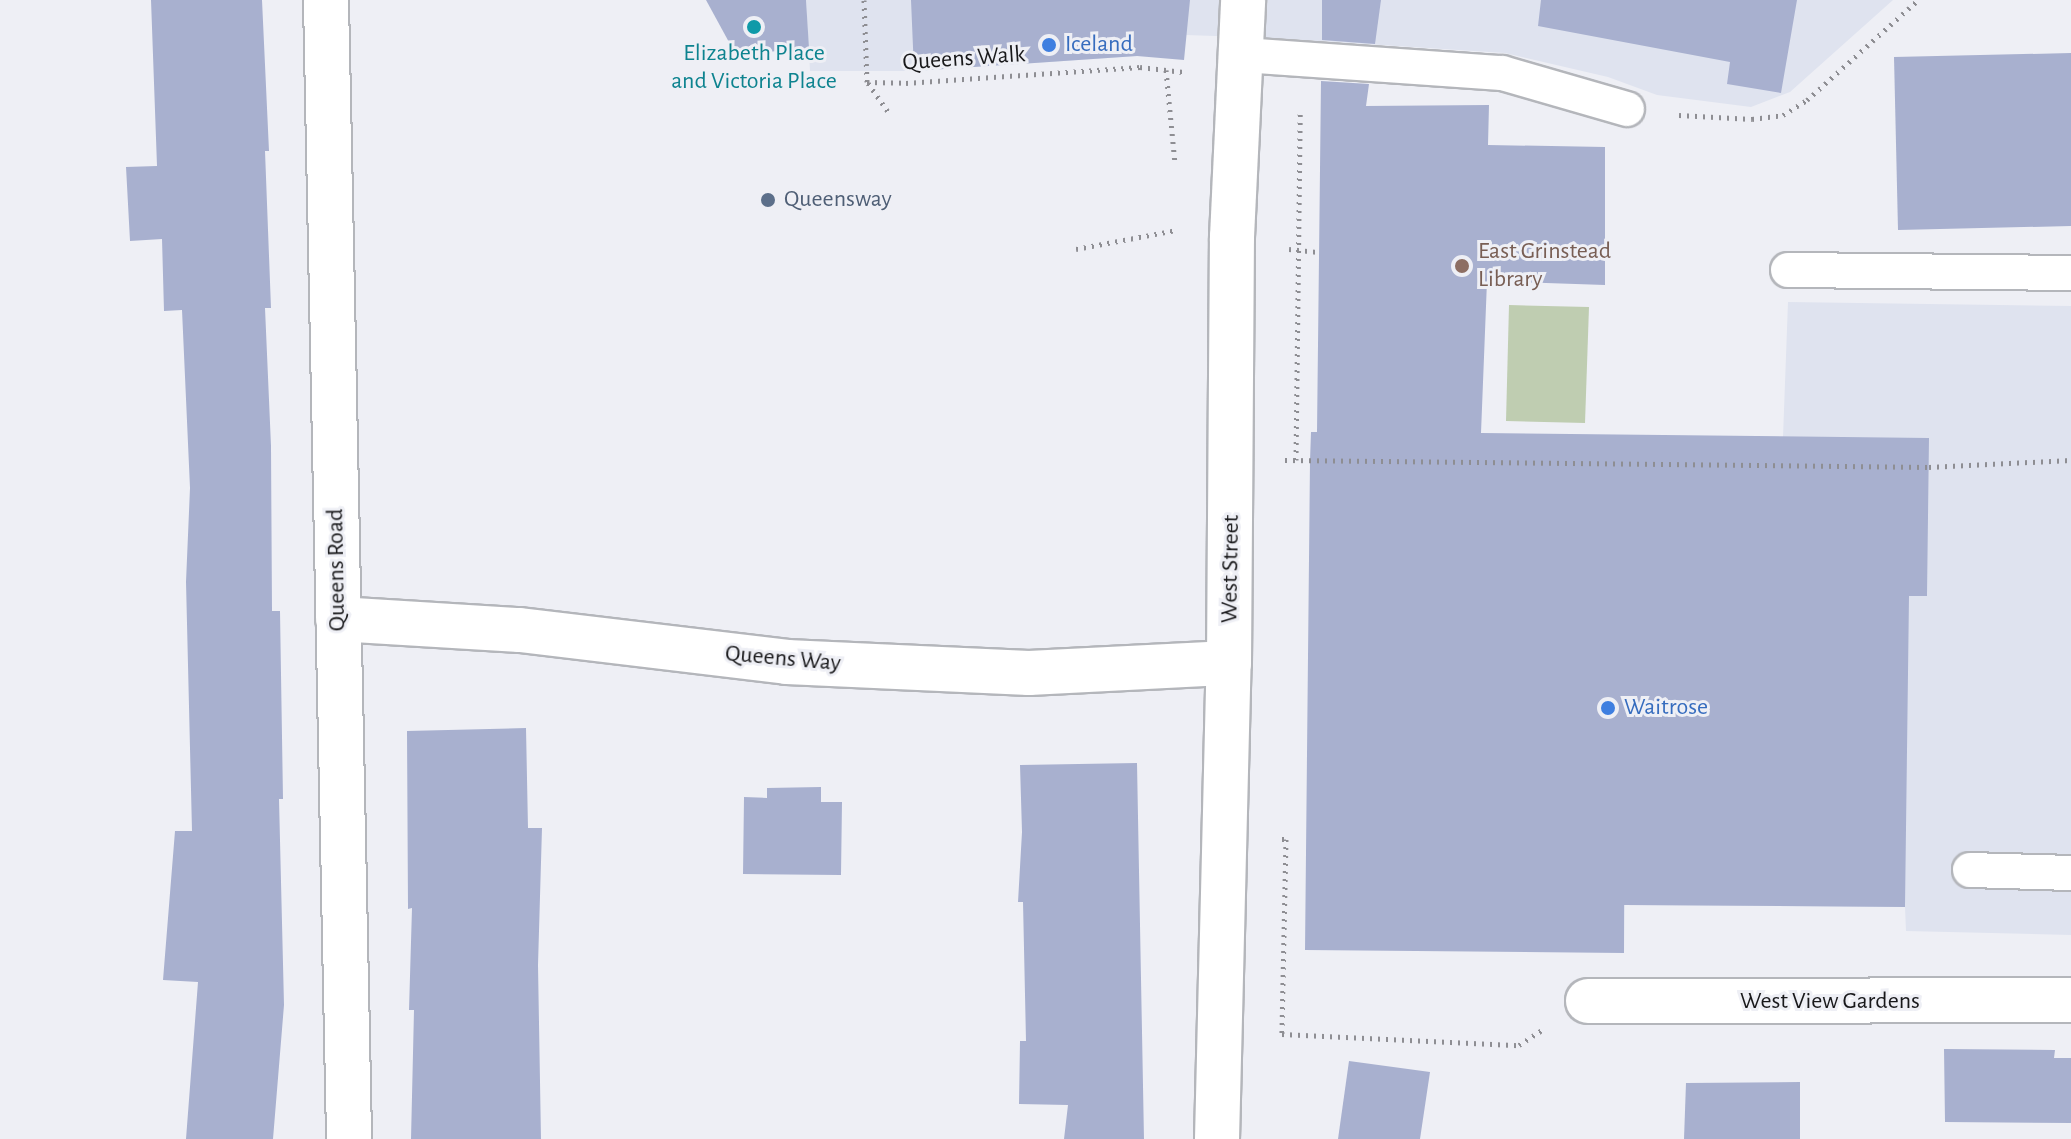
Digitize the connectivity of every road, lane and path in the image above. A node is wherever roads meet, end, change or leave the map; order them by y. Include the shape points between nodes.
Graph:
1 (326, 0) edge
2 (864, 0) edge
3 (1243, 0) edge
4 (1918, 0) edge
5 (1301, 58) junction
6 (1241, 66) junction
7 (867, 82) junction
8 (1627, 109) joint
9 (888, 112) dead end
10 (1181, 229) dead end
11 (1076, 249) dead end
12 (1299, 251) junction
13 (1319, 252) dead end
14 (1788, 270) dead end
15 (2071, 273) edge
16 (1281, 460) dead end
17 (1296, 460) junction
18 (2071, 460) edge
19 (338, 619) junction
20 (1229, 663) junction
21 (1225, 838) junction
22 (1970, 870) dead end
23 (2071, 873) edge
24 (2071, 1000) edge
25 (1588, 1001) joint
26 (349, 1139) edge
27 (1217, 1139) edge

1 - 19 street, Queens Road
2 - 7 path, Queens Walk
3 - 6 street, West Street
4 - 8 path via 1807,100 1783,115 1752,119
5 - 6 lane
5 - 8 lane via 1502,73
5 - 12 path
6 - 7 path, Queens Walk
6 - 20 street, West Street via 1232,237
7 - 9 path
10 - 11 path
12 - 13 path
12 - 17 path
14 - 15 lane
16 - 17 path
17 - 18 path via 1929,467
19 - 20 street, Queens Way via 520,630 787,662 1029,673
19 - 26 street, Queens Road
20 - 21 street, West Street
21 - 25 path via 1286,839 1282,1034 1519,1045
21 - 27 street, West Street
22 - 23 lane
24 - 25 street, West View Gardens

